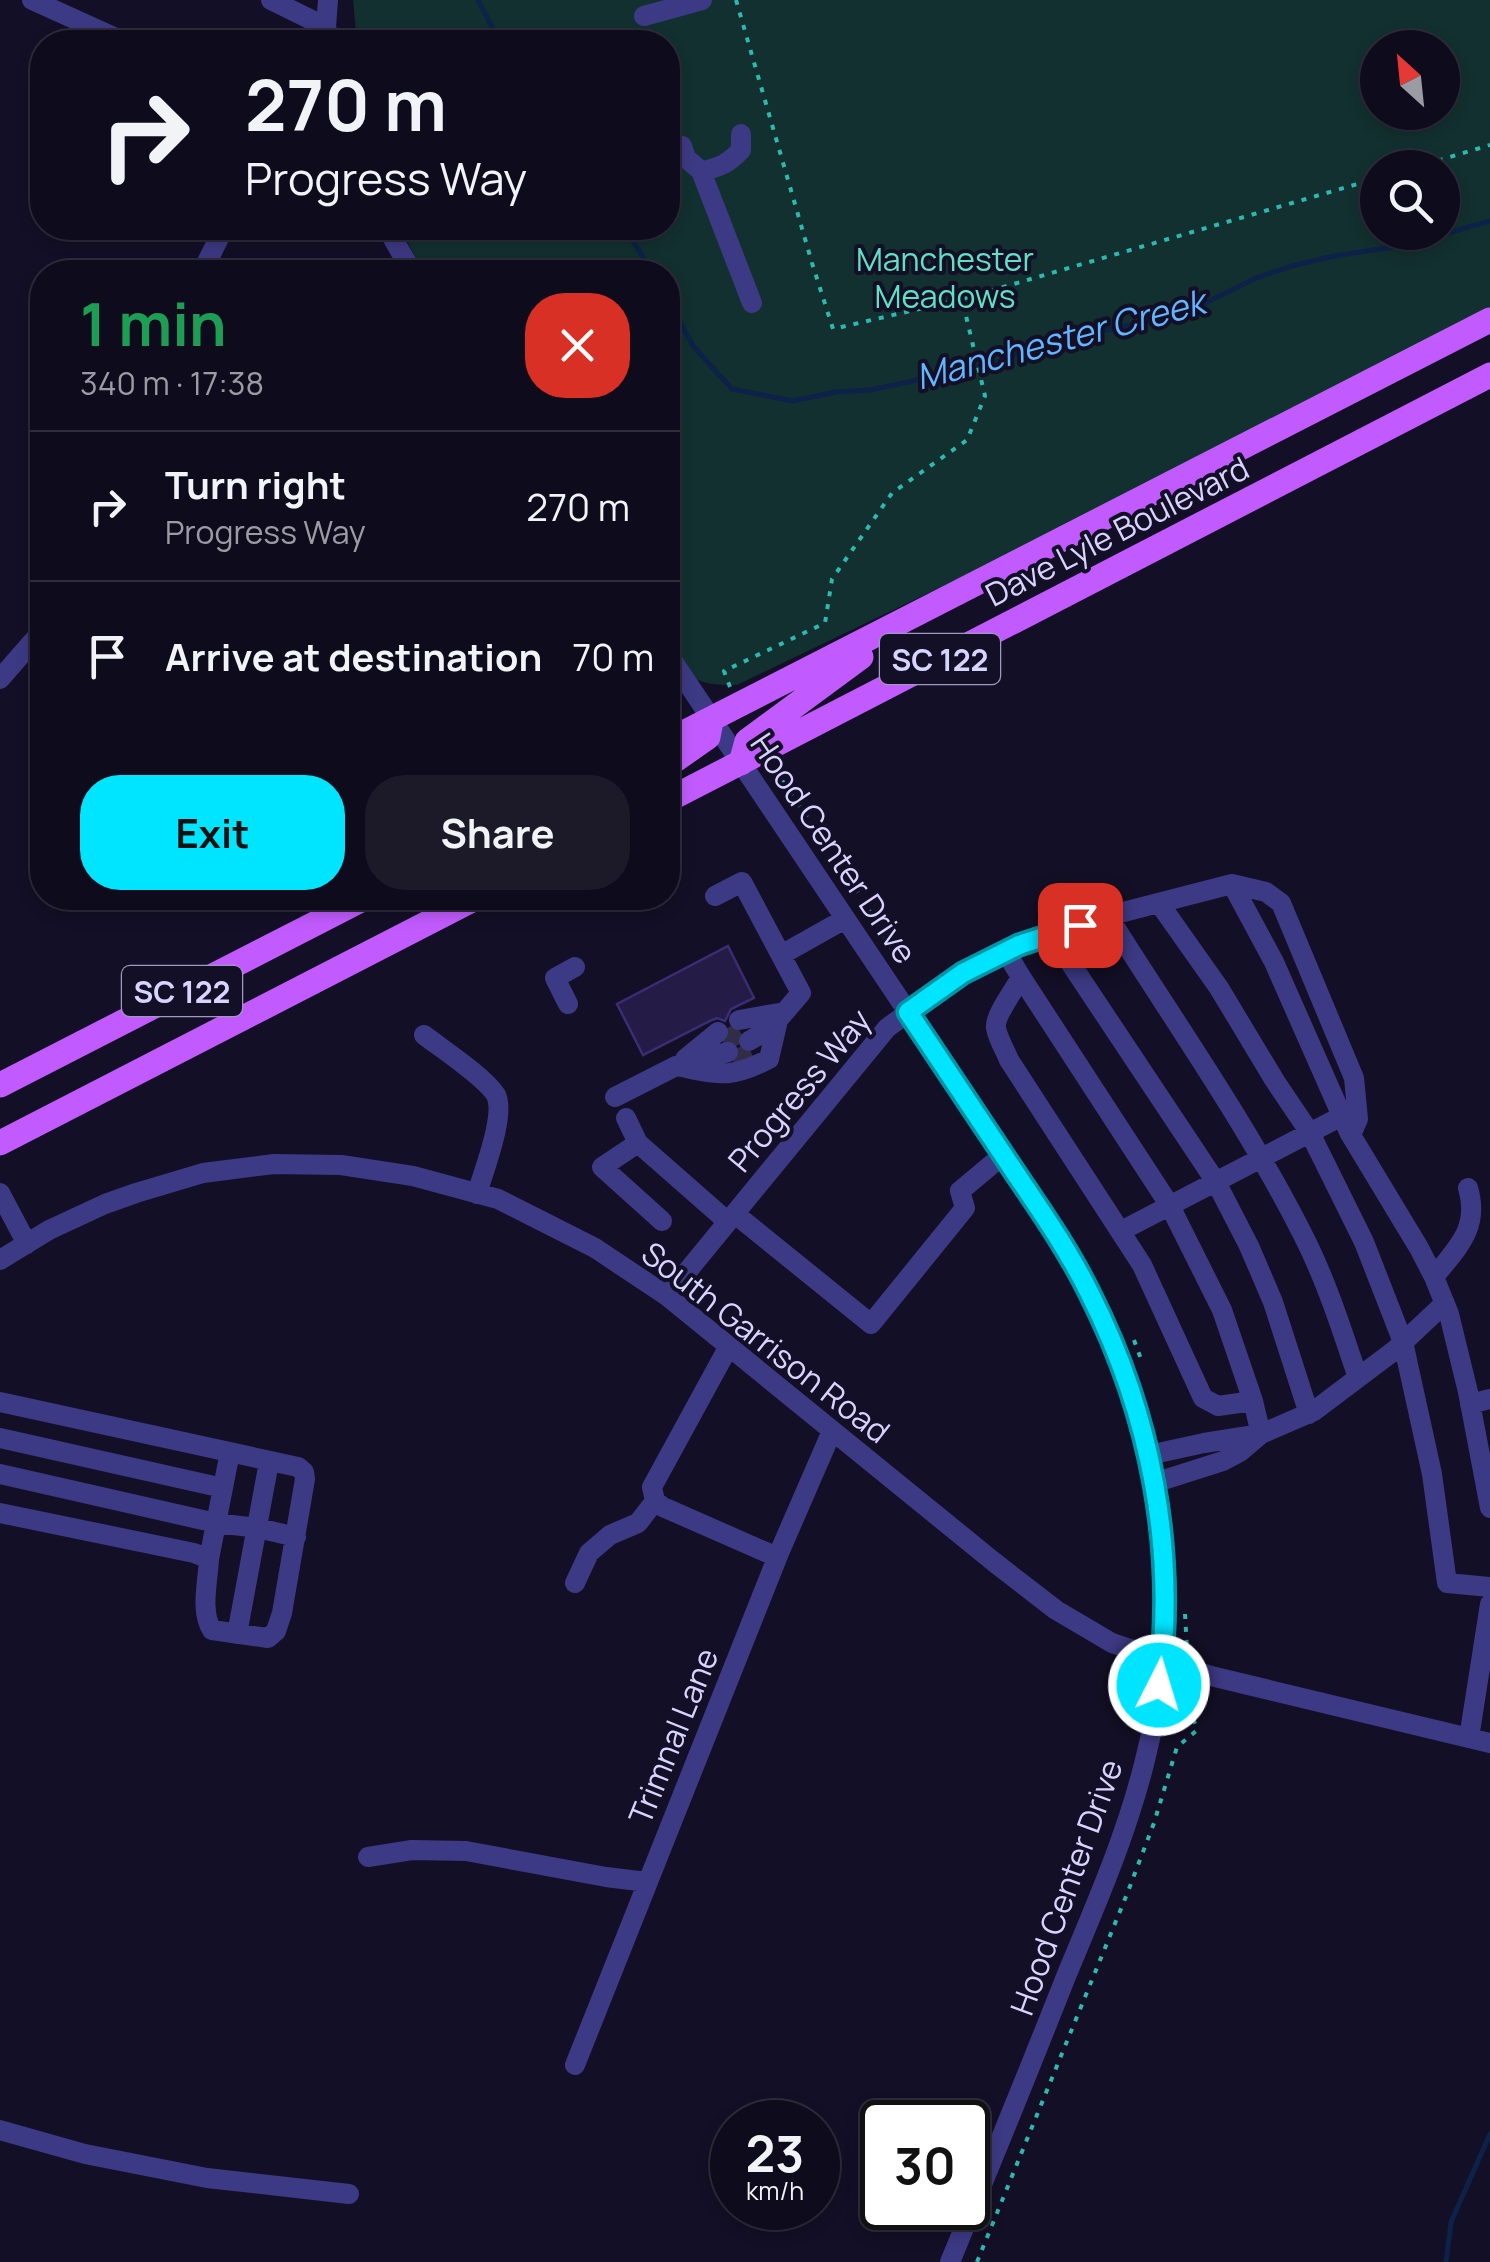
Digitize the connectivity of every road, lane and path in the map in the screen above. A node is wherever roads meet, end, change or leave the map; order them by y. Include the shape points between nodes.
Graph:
1 (32, 0) edge
2 (271, 0) edge
3 (328, 0) edge
4 (702, 0) edge
5 (736, 0) edge
6 (644, 16) dead end
7 (98, 30) edge
8 (320, 30) edge
9 (328, 30) edge
10 (741, 134) dead end
11 (1490, 145) edge
12 (682, 146) dead end
13 (1460, 154) edge
14 (701, 171) junction
15 (1360, 183) edge
16 (962, 299) junction
17 (752, 303) dead end
18 (1490, 320) edge
19 (1490, 375) edge
20 (930, 608) junction
21 (30, 644) edge
22 (680, 672) edge
23 (0, 678) edge
24 (738, 706) junction
25 (718, 729) junction
26 (680, 738) edge
27 (680, 756) edge
28 (741, 763) junction
29 (680, 794) edge
30 (1232, 884) junction
31 (715, 896) dead end
32 (1159, 903) junction
33 (341, 910) edge
34 (443, 910) edge
35 (453, 910) edge
36 (1108, 916) junction
37 (845, 918) junction
38 (408, 933) junction
39 (1051, 934) junction
40 (1006, 952) junction
41 (780, 955) junction
42 (576, 967) dead end
43 (1021, 977) junction
44 (568, 1004) dead end
45 (908, 1012) junction
46 (782, 1016) junction
47 (424, 1035) dead end
48 (747, 1036) tunnel mouth
49 (725, 1046) tunnel mouth
50 (676, 1066) junction
51 (0, 1086) edge
52 (615, 1097) dead end
53 (626, 1118) dead end
54 (1347, 1126) junction
55 (1310, 1133) junction
56 (638, 1142) junction
57 (0, 1143) edge
58 (1004, 1155) junction
59 (1261, 1158) junction
60 (1216, 1182) junction
61 (1468, 1188) dead end
62 (0, 1193) edge
63 (477, 1194) junction
64 (1170, 1206) junction
65 (731, 1218) junction
66 (662, 1221) dead end
67 (1121, 1231) junction
68 (27, 1244) junction
69 (0, 1260) edge
70 (1434, 1277) junction
71 (667, 1296) junction
72 (1445, 1304) junction
73 (1403, 1342) junction
74 (729, 1346) junction
75 (1358, 1378) junction
76 (1252, 1401) junction
77 (1480, 1401) edge
78 (0, 1402) edge
79 (1309, 1414) junction
80 (832, 1430) junction
81 (1261, 1434) junction
82 (0, 1438) edge
83 (230, 1452) junction
84 (1150, 1455) junction
85 (269, 1462) junction
86 (0, 1474) edge
87 (1154, 1484) junction
88 (224, 1488) junction
89 (655, 1500) junction
90 (1490, 1508) edge
91 (0, 1513) edge
92 (216, 1523) junction
93 (258, 1528) junction
94 (296, 1537) junction
95 (777, 1557) junction
96 (209, 1559) junction
97 (575, 1583) dead end
98 (1490, 1587) edge
99 (1490, 1604) edge
100 (237, 1634) junction
101 (1162, 1660) junction
102 (1189, 1687) dead end
103 (1469, 1738) junction
104 (1490, 1743) edge
105 (368, 1858) dead end
106 (647, 1882) junction
107 (574, 2065) dead end
108 (0, 2130) edge
109 (349, 2194) dead end
110 (950, 2262) edge
111 (977, 2262) edge

1 - 7 street
2 - 8 street
3 - 9 street
4 - 6 street
5 - 16 path via 834,329
10 - 14 street via 741,150 730,162
11 - 13 path
12 - 14 street
14 - 17 street
15 - 16 path
16 - 24 path via 985,396 968,440 892,493 832,579 825,624 724,671
18 - 20 main road, Dave Lyle Boulevard / SC 122
19 - 28 main road, Dave Lyle Boulevard / SC 122
20 - 24 main road, Dave Lyle Boulevard / SC 122
20 - 28 main road via 762,728 748,741
21 - 23 street
22 - 25 street, Hood Center Drive
24 - 25 main road, Dave Lyle Boulevard / SC 122
25 - 26 main road, Dave Lyle Boulevard / SC 122
25 - 27 main road
25 - 28 street, Hood Center Drive
28 - 29 main road, Dave Lyle Boulevard / SC 122
28 - 37 street, Hood Center Drive
30 - 32 street, Progress Way
30 - 54 street
30 - 54 street via 1266,892 1280,903 1354,1078 1358,1119
31 - 41 street via 742,882
32 - 36 street, Progress Way
32 - 55 street
33 - 51 main road, SC 122
34 - 38 main road
35 - 38 main road, SC 122
36 - 39 street, Progress Way
36 - 59 street
37 - 41 street
37 - 45 street, Hood Center Drive
38 - 57 main road, SC 122
39 - 40 street, Progress Way
39 - 60 street
40 - 43 street
40 - 45 street, Progress Way
41 - 46 street via 801,994
42 - 44 street via 555,978
43 - 64 street
43 - 67 street via 996,1015 1008,1060
45 - 58 street, Hood Center Drive
45 - 65 street, Progress Way via 887,1028
46 - 48 street
46 - 50 street via 769,1059 751,1068 726,1075
47 - 63 street via 496,1096 499,1116
49 - 50 street
50 - 52 street
53 - 56 street
54 - 55 street
54 - 70 street
55 - 59 street
55 - 73 street via 1364,1242
56 - 65 street
56 - 66 street via 602,1167
58 - 65 street via 960,1191 965,1208 871,1324
58 - 84 street, Hood Center Drive via 1090,1293
59 - 60 street
59 - 75 street via 1305,1238
60 - 64 street
60 - 79 street via 1273,1302
61 - 70 street via 1474,1206 1465,1236
62 - 68 street
63 - 68 street, South Garrison Road via 342,1165 274,1164 203,1173 136,1193
63 - 71 street, South Garrison Road via 595,1248
64 - 67 street
64 - 76 street via 1222,1310
65 - 71 street, Progress Way
67 - 76 street via 1203,1398 1218,1406
68 - 69 street, South Garrison Road
70 - 72 street
71 - 74 street, South Garrison Road
72 - 73 street
72 - 77 street
73 - 75 street
73 - 98 street via 1432,1474 1446,1583
74 - 80 street, South Garrison Road
74 - 89 street via 652,1487
75 - 79 street
76 - 81 street
77 - 90 street
78 - 83 street
79 - 81 street
80 - 95 street, Trimnal Lane
80 - 101 street, South Garrison Road via 1056,1610 1112,1643
81 - 84 street
81 - 87 street via 1223,1461
82 - 88 street
83 - 85 street
83 - 88 street
84 - 87 street, Hood Center Drive
85 - 93 street
85 - 94 street via 304,1472
86 - 92 street
87 - 101 street, Hood Center Drive via 1164,1563
88 - 92 street
89 - 95 street
89 - 97 street via 638,1523 589,1554
91 - 96 street
92 - 93 street
92 - 96 street
93 - 94 street
93 - 100 street
94 - 100 street via 276,1631 268,1638
95 - 106 street, Trimnal Lane
96 - 100 street via 208,1626
99 - 103 street
101 - 103 street, South Garrison Road
101 - 110 street, Hood Center Drive via 1146,1759 1122,1837
102 - 111 path via 1196,1731 1178,1747 1128,1894
103 - 104 street, South Garrison Road
105 - 106 street via 466,1851
106 - 107 street, Trimnal Lane
108 - 109 street via 206,2178

